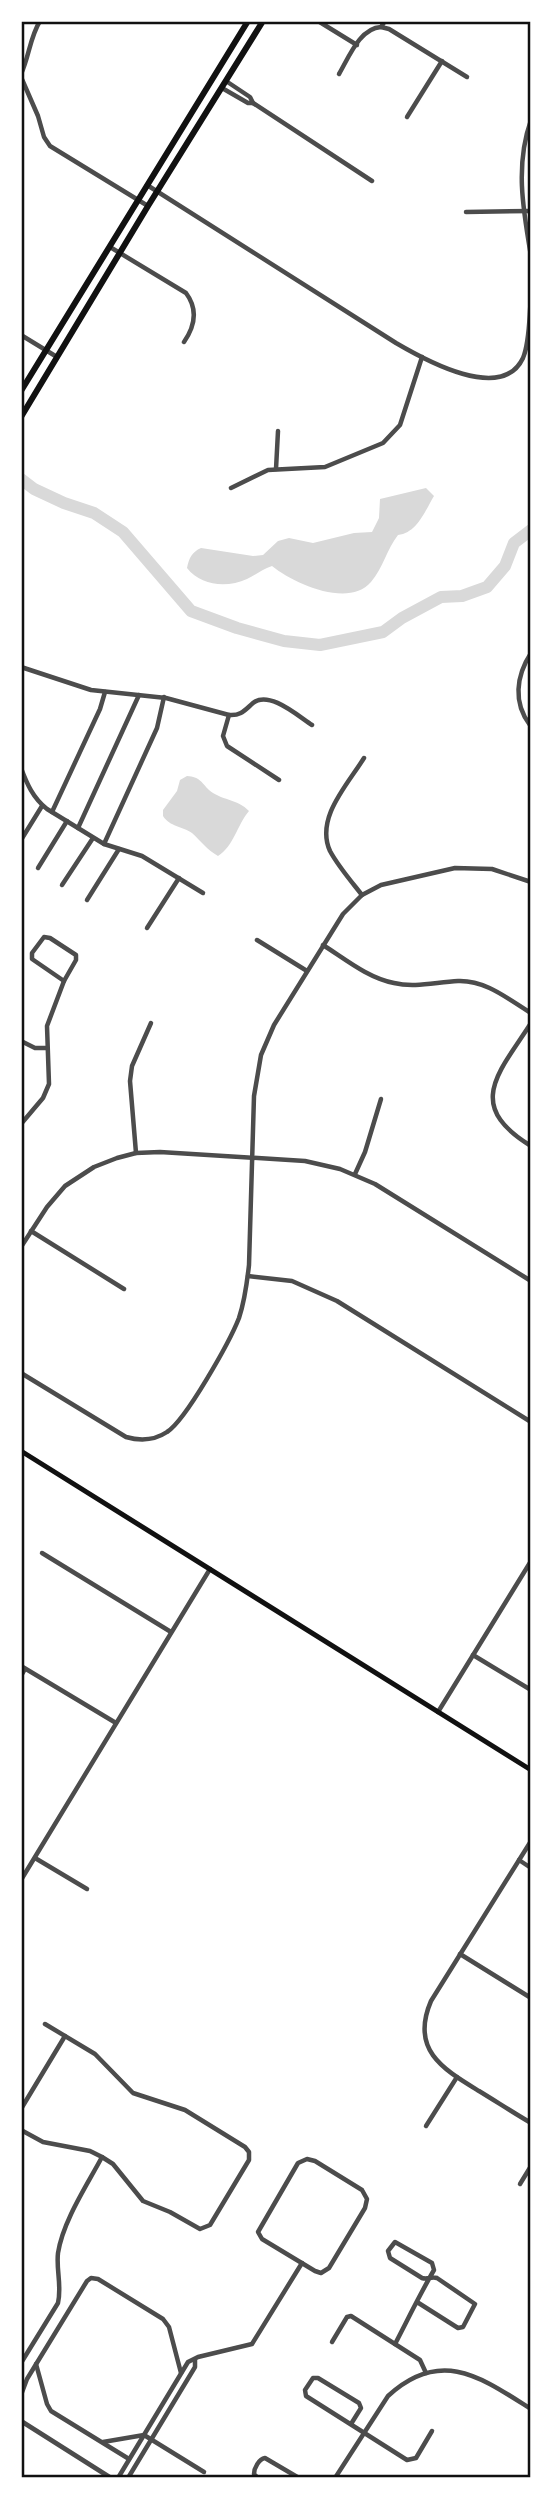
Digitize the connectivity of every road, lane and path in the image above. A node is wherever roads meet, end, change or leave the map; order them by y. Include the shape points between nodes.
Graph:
1 (40, 21) edge
2 (248, 21) edge
3 (263, 21) edge
4 (318, 21) edge
5 (385, 21) edge
6 (381, 27) junction
7 (357, 45) junction
8 (442, 61) junction
9 (339, 74) dead end
10 (21, 76) edge
11 (467, 77) dead end
12 (226, 81) junction
13 (222, 89) junction
14 (253, 103) junction
15 (407, 117) dead end
16 (531, 120) edge
17 (372, 181) dead end
18 (147, 185) junction
19 (157, 191) junction
20 (137, 200) junction
21 (148, 206) junction
22 (524, 211) junction
23 (531, 211) edge
24 (466, 212) dead end
25 (109, 246) junction
26 (120, 253) junction
27 (531, 256) edge
28 (531, 298) edge
29 (21, 335) edge
30 (184, 342) dead end
31 (46, 350) junction
32 (57, 357) junction
33 (422, 357) junction
34 (21, 391) edge
35 (21, 417) edge
36 (278, 431) dead end
37 (276, 468) junction
38 (231, 488) dead end
39 (531, 653) edge
40 (21, 667) edge
41 (105, 692) junction
42 (139, 695) junction
43 (164, 697) junction
44 (229, 715) junction
45 (312, 725) dead end
46 (531, 726) edge
47 (364, 758) dead end
48 (21, 768) edge
49 (25, 778) junction
50 (279, 780) dead end
51 (21, 785) edge
52 (42, 806) junction
53 (52, 812) junction
54 (67, 821) junction
55 (78, 828) junction
56 (93, 838) junction
57 (21, 840) edge
58 (104, 844) junction
59 (119, 849) junction
60 (38, 868) dead end
61 (179, 878) junction
62 (531, 882) edge
63 (62, 885) dead end
64 (203, 893) dead end
65 (362, 895) junction
66 (88, 900) dead end
67 (147, 928) dead end
68 (257, 940) dead end
69 (323, 945) junction
70 (307, 971) junction
71 (64, 981) junction
72 (531, 1013) edge
73 (151, 1023) dead end
74 (531, 1023) edge
75 (21, 1041) edge
76 (46, 1048) junction
77 (381, 1099) dead end
78 (21, 1124) edge
79 (531, 1146) edge
80 (136, 1153) junction
81 (252, 1158) junction
82 (355, 1174) junction
83 (31, 1231) junction
84 (21, 1247) edge
85 (248, 1276) junction
86 (531, 1281) edge
87 (124, 1289) dead end
88 (21, 1373) edge
89 (531, 1422) edge
90 (21, 1451) edge
91 (42, 1553) dead end
92 (531, 1561) edge
93 (210, 1569) junction
94 (171, 1633) junction
95 (473, 1655) junction
96 (23, 1667) edge
97 (21, 1676) edge
98 (531, 1690) edge
99 (438, 1712) junction
100 (116, 1723) junction
101 (531, 1770) edge
102 (531, 1841) edge
103 (35, 1858) junction
104 (519, 1860) junction
105 (531, 1868) edge
106 (21, 1880) edge
107 (87, 1889) dead end
108 (460, 1954) junction
109 (531, 1998) edge
110 (45, 2024) dead end
111 (65, 2036) junction
112 (457, 2077) junction
113 (21, 2109) edge
114 (531, 2123) edge
115 (426, 2126) dead end
116 (21, 2130) edge
117 (102, 2157) junction
118 (531, 2166) edge
119 (520, 2184) dead end
120 (302, 2263) junction
121 (427, 2278) junction
122 (416, 2302) junction
123 (332, 2342) dead end
124 (395, 2344) junction
125 (531, 2351) edge
126 (531, 2359) edge
127 (195, 2360) junction
128 (21, 2362) edge
129 (36, 2364) junction
130 (181, 2373) junction
131 (426, 2373) junction
132 (21, 2395) edge
133 (531, 2409) edge
134 (21, 2421) edge
135 (351, 2424) junction
136 (432, 2431) dead end
137 (364, 2432) junction
138 (144, 2435) junction
139 (151, 2439) junction
140 (102, 2442) junction
141 (130, 2459) junction
142 (204, 2472) dead end
143 (111, 2478) edge
144 (118, 2478) edge
145 (128, 2478) edge
146 (258, 2478) edge
147 (299, 2478) edge
148 (335, 2478) edge

1 - 10 street
2 - 18 main road
3 - 12 main road
4 - 7 street
5 - 6 street
6 - 7 street via 367,31
6 - 8 street
7 - 9 street
8 - 11 street
8 - 15 street
10 - 20 street via 50,146
12 - 13 main road
12 - 14 street
13 - 14 street
13 - 19 main road
14 - 17 street
16 - 22 street via 521,169
18 - 19 street
18 - 20 main road
19 - 21 main road
19 - 33 street
20 - 21 street
20 - 25 main road
21 - 26 main road
22 - 23 street
22 - 24 street
22 - 27 street
25 - 26 street
25 - 31 main road
26 - 30 street via 190,298 193,329
26 - 32 main road
28 - 33 street via 522,358 502,377 483,378
29 - 31 street
31 - 32 street
31 - 34 main road
32 - 35 main road
33 - 37 street via 401,422 383,443 325,467
36 - 37 street
37 - 38 street
39 - 46 street via 518,688
40 - 41 street
41 - 42 street
41 - 53 street
42 - 43 street
42 - 55 street
43 - 44 street
43 - 58 street via 157,728
44 - 45 street via 267,699
44 - 50 street via 223,736 227,746
47 - 65 street via 333,808 326,829 333,856
48 - 49 street
49 - 51 street
49 - 52 street
52 - 53 street
52 - 57 street
53 - 54 street
54 - 55 street
54 - 60 street
55 - 56 street
56 - 58 street
56 - 63 street
58 - 59 street
59 - 61 street via 138,854
59 - 66 street
61 - 64 street
61 - 67 street
62 - 65 street via 492,869 455,868 390,882
65 - 69 street via 342,914
68 - 70 street
69 - 70 street
69 - 72 street via 384,981 476,983
70 - 81 street via 262,1052 255,1087
71 - 71 street via 76,955 44,937 31,958
71 - 76 street via 50,1014
73 - 80 street via 130,1081
74 - 79 street via 498,1074 493,1096 501,1122
75 - 76 street
76 - 78 street via 47,1090
77 - 82 street
80 - 81 street
80 - 83 street via 105,1161 75,1178 50,1202
81 - 82 street via 305,1161
81 - 85 street
82 - 86 street
83 - 84 street
83 - 87 street
85 - 88 street via 242,1310 225,1347 181,1419 154,1438 120,1434
85 - 89 street via 292,1281 337,1300
90 - 93 main road
91 - 94 street
92 - 95 street
93 - 94 street
93 - 99 main road
94 - 100 street
95 - 98 street
95 - 99 street
96 - 97 street
96 - 100 street
99 - 101 main road
100 - 103 street
102 - 104 street
103 - 106 street
103 - 107 street
104 - 105 street
104 - 108 street
108 - 109 street
108 - 112 street via 425,2016 425,2039 437,2062
110 - 111 street
111 - 113 street
111 - 117 street via 95,2053 134,2093 185,2110 245,2147 249,2154 204,2229 143,2201
112 - 114 street
112 - 115 street
116 - 117 street via 43,2143
117 - 128 street via 61,2242 58,2303
118 - 119 street
120 - 120 street via 258,2232 298,2163 307,2159 360,2188 367,2199 326,2270 317,2272
120 - 127 street via 252,2344
121 - 121 street via 389,2256 391,2245 399,2243 432,2263 434,2270
121 - 122 street
121 - 122 street via 437,2278 473,2301 475,2308 458,2328
122 - 124 street
123 - 124 street via 351,2316
124 - 131 street via 420,2360
125 - 126 street
127 - 130 street
127 - 139 street
129 - 130 street via 91,2278 163,2319
129 - 132 street
129 - 140 street via 51,2411
130 - 138 street
131 - 133 street via 454,2371 476,2376
131 - 137 street via 393,2391
134 - 143 street
135 - 135 street via 306,2396 313,2378 359,2403 361,2409
135 - 137 street
136 - 137 street via 411,2460
137 - 148 street
138 - 139 street
138 - 140 street
138 - 141 street
139 - 142 street
139 - 145 street
140 - 141 street
141 - 144 street
146 - 147 street via 254,2470 265,2458

